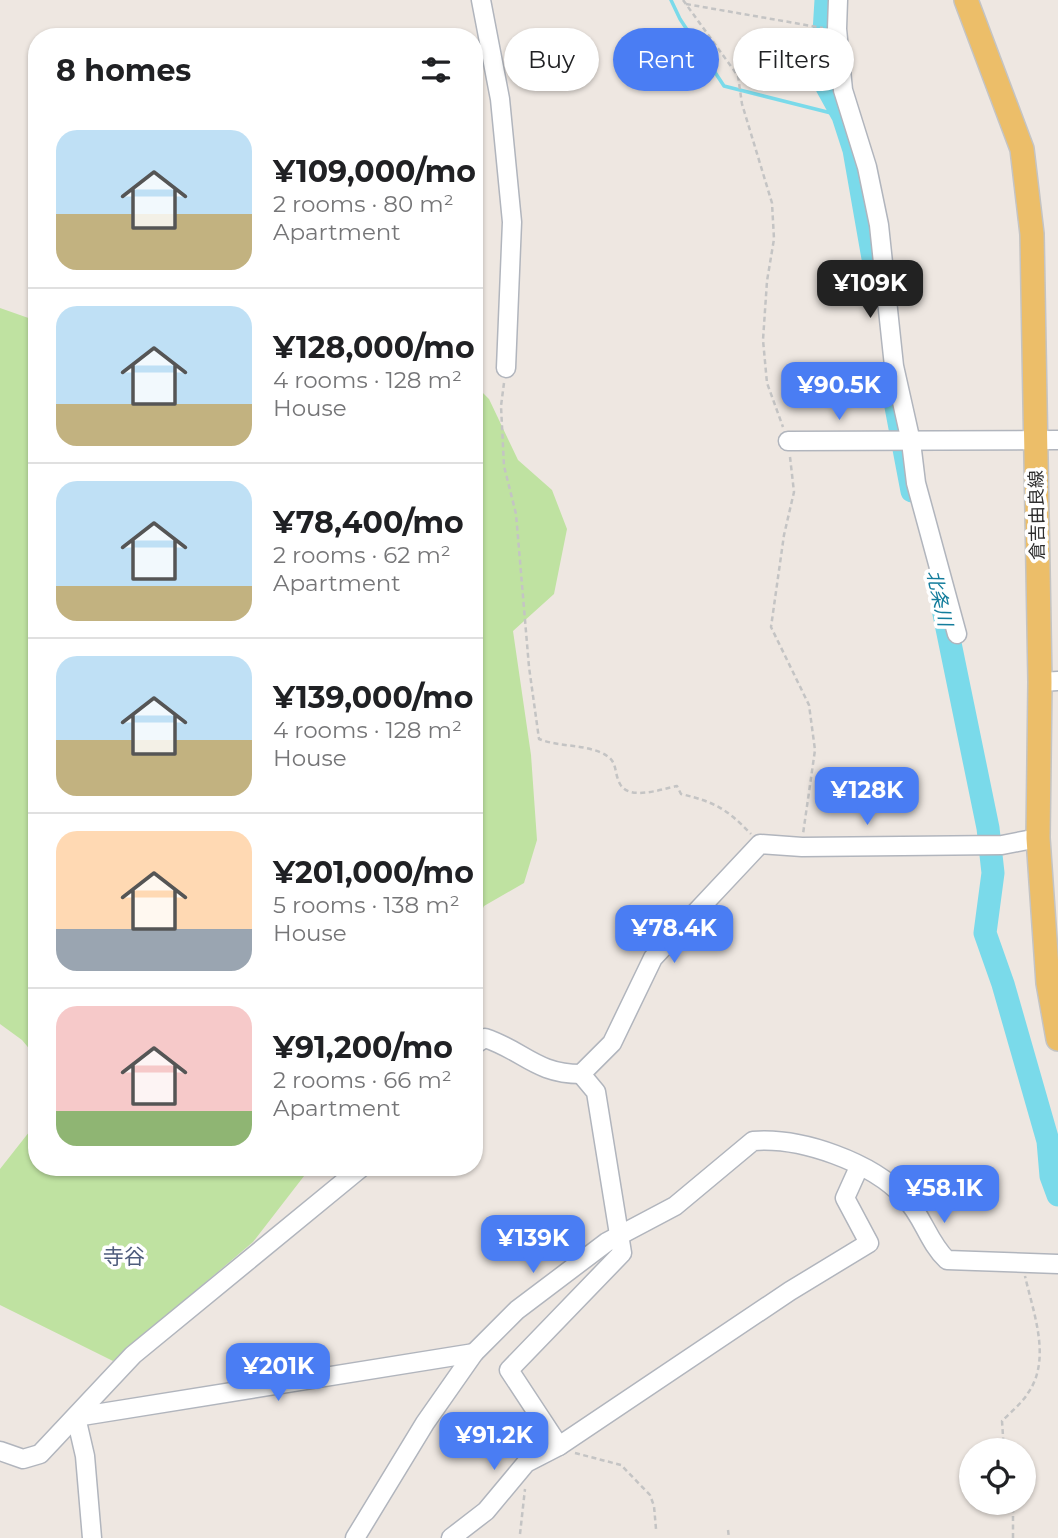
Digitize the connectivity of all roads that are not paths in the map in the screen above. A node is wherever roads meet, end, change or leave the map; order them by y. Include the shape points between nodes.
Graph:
1 (481, 0) edge
2 (838, 0) edge
3 (966, 0) edge
4 (506, 368) road end
5 (1047, 440) edge
6 (788, 441) road end
7 (911, 442) junction
8 (957, 634) dead end
9 (1049, 682) edge
10 (1038, 838) junction
11 (1054, 1004) edge
12 (483, 1039) edge
13 (1058, 1040) edge
14 (581, 1074) junction
15 (859, 1167) junction
16 (351, 1176) edge
17 (621, 1234) junction
18 (1058, 1264) edge
19 (474, 1353) junction
20 (76, 1417) junction
21 (559, 1446) junction
22 (0, 1451) edge
23 (92, 1538) edge
24 (355, 1538) edge
25 (451, 1538) edge

1 - 4 street via 500,99 512,222
2 - 7 street via 843,90 879,225 894,366
3 - 5 main road, 倉吉由良線 via 1022,149
5 - 7 street
5 - 9 main road, 倉吉由良線
6 - 7 street
7 - 8 street via 916,483
9 - 10 main road, 倉吉由良線
10 - 11 main road, 倉吉由良線
10 - 14 street via 1002,845 760,844 653,958 612,1043
11 - 13 main road, 倉吉由良線
12 - 14 street via 504,1044 548,1071
14 - 17 street via 596,1092
15 - 17 street via 816,1148 753,1141 675,1206
15 - 18 street via 907,1199 936,1250 947,1260
15 - 21 street via 845,1198 869,1243
16 - 20 street via 133,1355
17 - 19 street via 517,1310
17 - 21 street via 622,1253 509,1370
19 - 20 street
19 - 24 street
20 - 22 street via 40,1454 23,1458
20 - 23 street via 85,1456
21 - 25 street via 526,1463 486,1511

